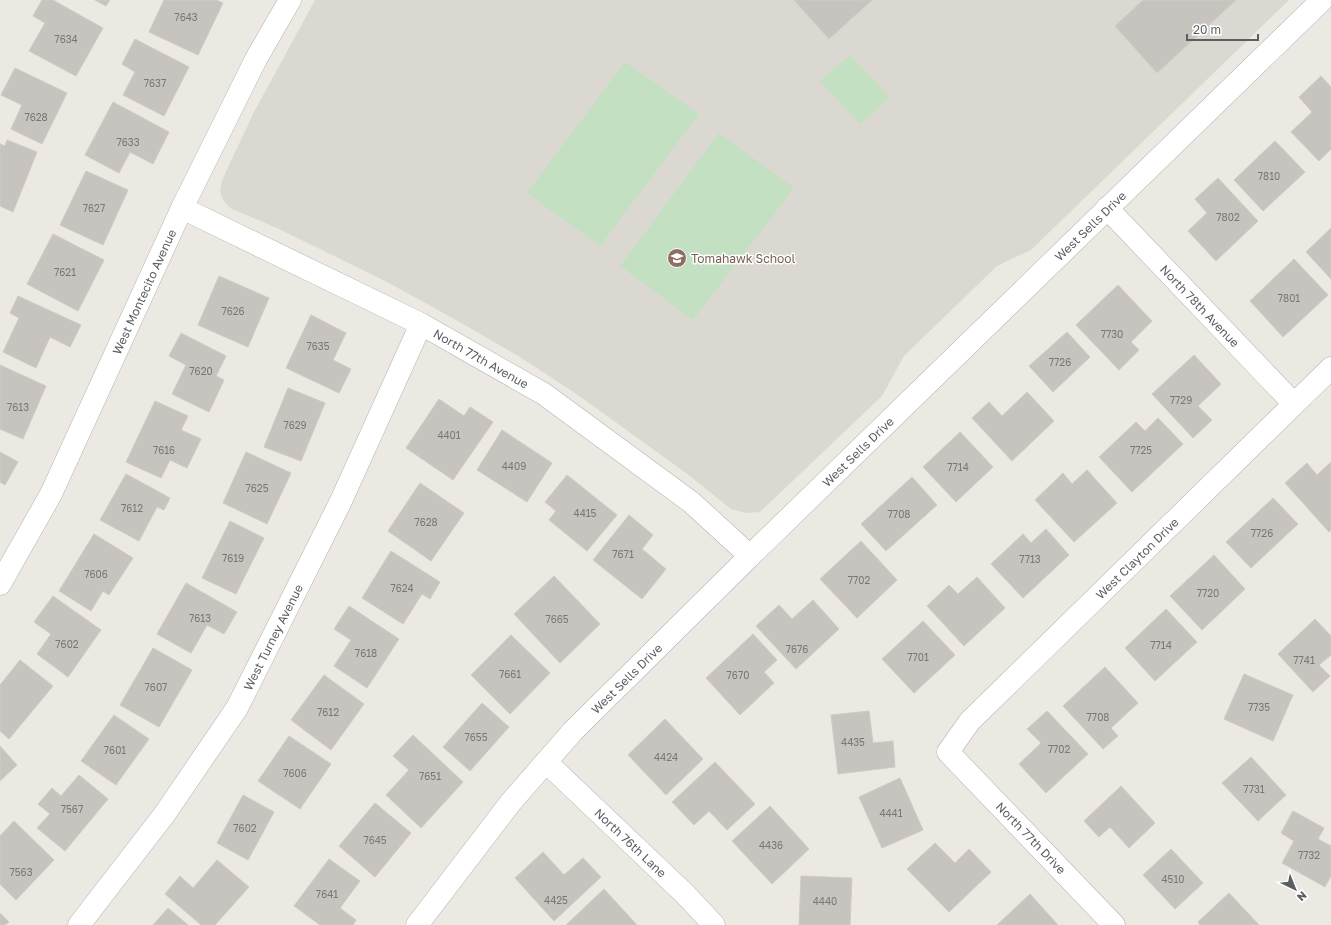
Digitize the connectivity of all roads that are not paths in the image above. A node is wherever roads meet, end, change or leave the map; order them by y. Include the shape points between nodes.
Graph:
1 (290, 0) edge
2 (1322, 0) edge
3 (182, 208) junction
4 (1107, 208) junction
5 (421, 324) junction
6 (1331, 368) edge
7 (1294, 404) junction
8 (750, 556) junction
9 (0, 584) edge
10 (948, 752) joint
11 (546, 762) junction
12 (79, 925) edge
13 (417, 925) edge
14 (714, 925) edge
15 (1114, 925) edge

1 - 3 street, West Montecito Avenue via 256,59
2 - 4 street, West Sells Drive
3 - 5 street, North 77th Avenue
3 - 9 street, West Montecito Avenue via 52,494
4 - 7 street, North 78th Avenue
4 - 8 street, West Sells Drive
5 - 8 street, North 77th Avenue via 544,394 691,502
5 - 12 street, West Turney Avenue via 340,503 236,708 164,815
6 - 7 street, West Clayton Drive
7 - 10 street, West Clayton Drive via 970,721
8 - 11 street, West Sells Drive via 573,731
10 - 15 street, North 77th Drive
11 - 13 street, West Sells Drive via 511,802
11 - 14 street, North 76th Lane via 685,894

